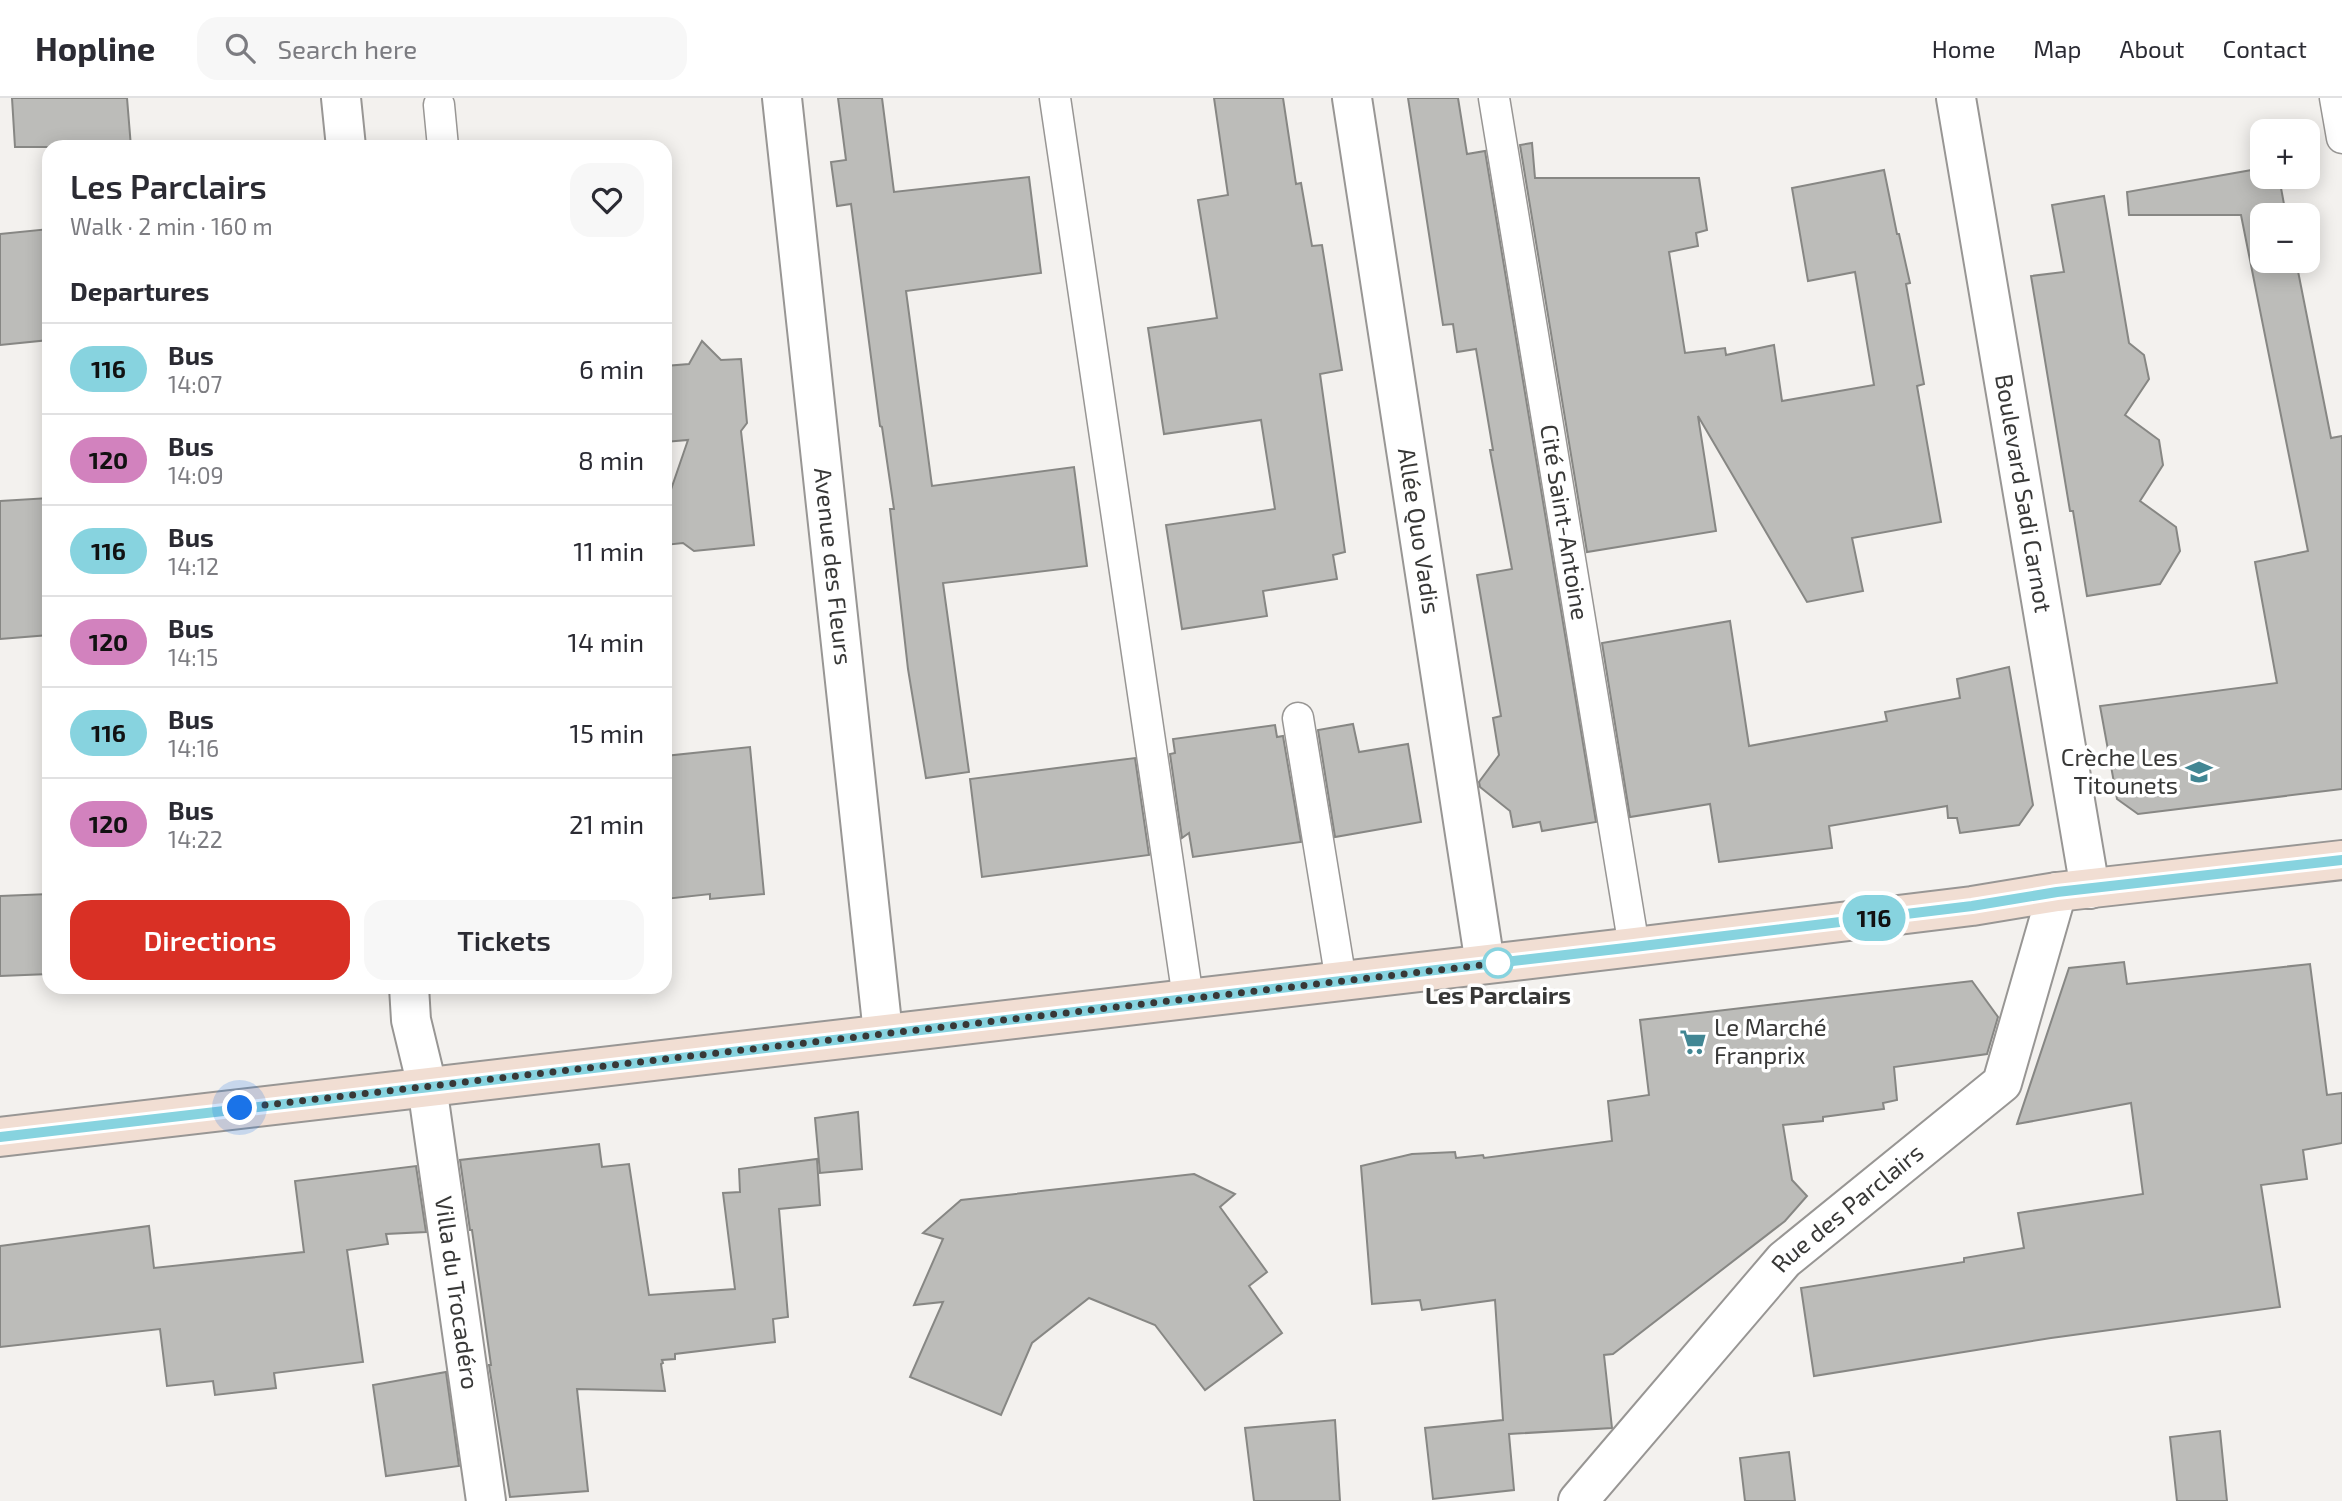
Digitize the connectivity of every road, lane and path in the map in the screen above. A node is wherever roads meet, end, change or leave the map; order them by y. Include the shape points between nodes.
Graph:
1 (341, 98) edge
2 (782, 98) edge
3 (1055, 98) edge
4 (1352, 98) edge
5 (1494, 98) edge
6 (1956, 98) edge
7 (2335, 98) edge
8 (439, 106) dead end
9 (2342, 138) edge
10 (345, 140) edge
11 (442, 140) edge
12 (1298, 718) dead end
13 (2342, 860) edge
14 (2074, 890) junction
15 (1634, 947) junction
16 (1485, 964) junction
17 (1340, 981) junction
18 (409, 994) edge
19 (1188, 998) junction
20 (883, 1033) junction
21 (427, 1086) junction
22 (0, 1137) edge
23 (486, 1501) edge
24 (1578, 1501) edge

1 - 10 street
2 - 20 street, Avenue des Fleurs
3 - 19 lane
4 - 16 street, Allée Quo Vadis
5 - 15 lane, Cité Saint-Antoine
6 - 14 street, Boulevard Sadi Carnot
7 - 9 lane
8 - 11 lane
12 - 17 lane
13 - 14 main road
14 - 15 main road
14 - 24 street, Rue des Parclairs via 2003,1083 1784,1260
15 - 16 main road
16 - 17 main road
17 - 19 main road
18 - 21 street, Villa du Trocadéro
19 - 20 main road
20 - 21 main road
21 - 22 main road
21 - 23 street, Villa du Trocadéro

